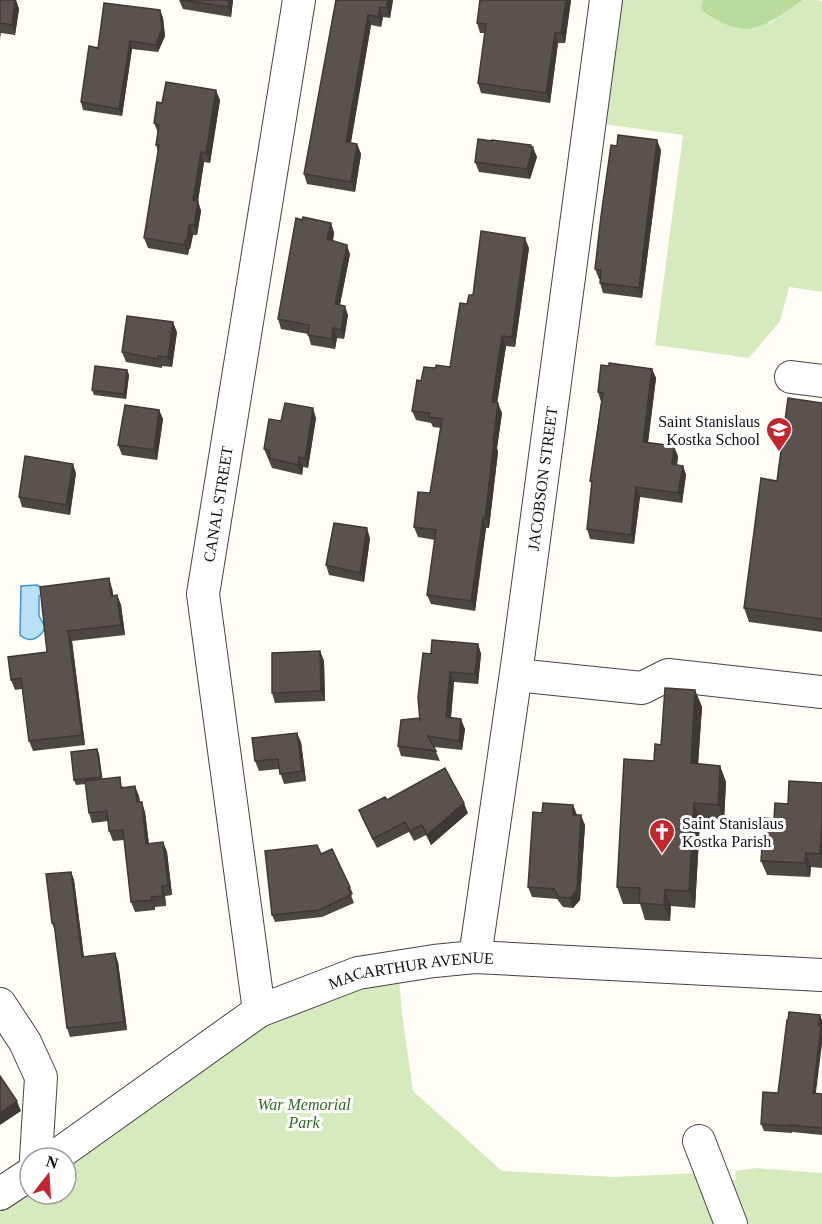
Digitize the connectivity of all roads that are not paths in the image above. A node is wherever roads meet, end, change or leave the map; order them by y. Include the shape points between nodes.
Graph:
1 (299, 0) edge
2 (606, 0) edge
3 (790, 377) dead end
4 (822, 381) edge
5 (516, 675) junction
6 (822, 692) edge
7 (475, 957) junction
8 (822, 975) edge
9 (0, 1004) edge
10 (259, 1011) junction
11 (699, 1141) dead end
12 (37, 1146) edge
13 (70, 1146) edge
14 (18, 1182) edge
15 (0, 1194) edge
16 (731, 1224) edge

1 - 10 street, CANAL STREET via 203,594
2 - 5 street, JACOBSON STREET
3 - 4 street
5 - 6 street via 642,688 668,675
5 - 7 street, JACOBSON STREET
7 - 8 street, MACARTHUR AVENUE
7 - 10 street, MACARTHUR AVENUE via 358,973
9 - 12 street via 25,1042 41,1077
10 - 13 street, MACARTHUR AVENUE
11 - 16 street
14 - 15 street

